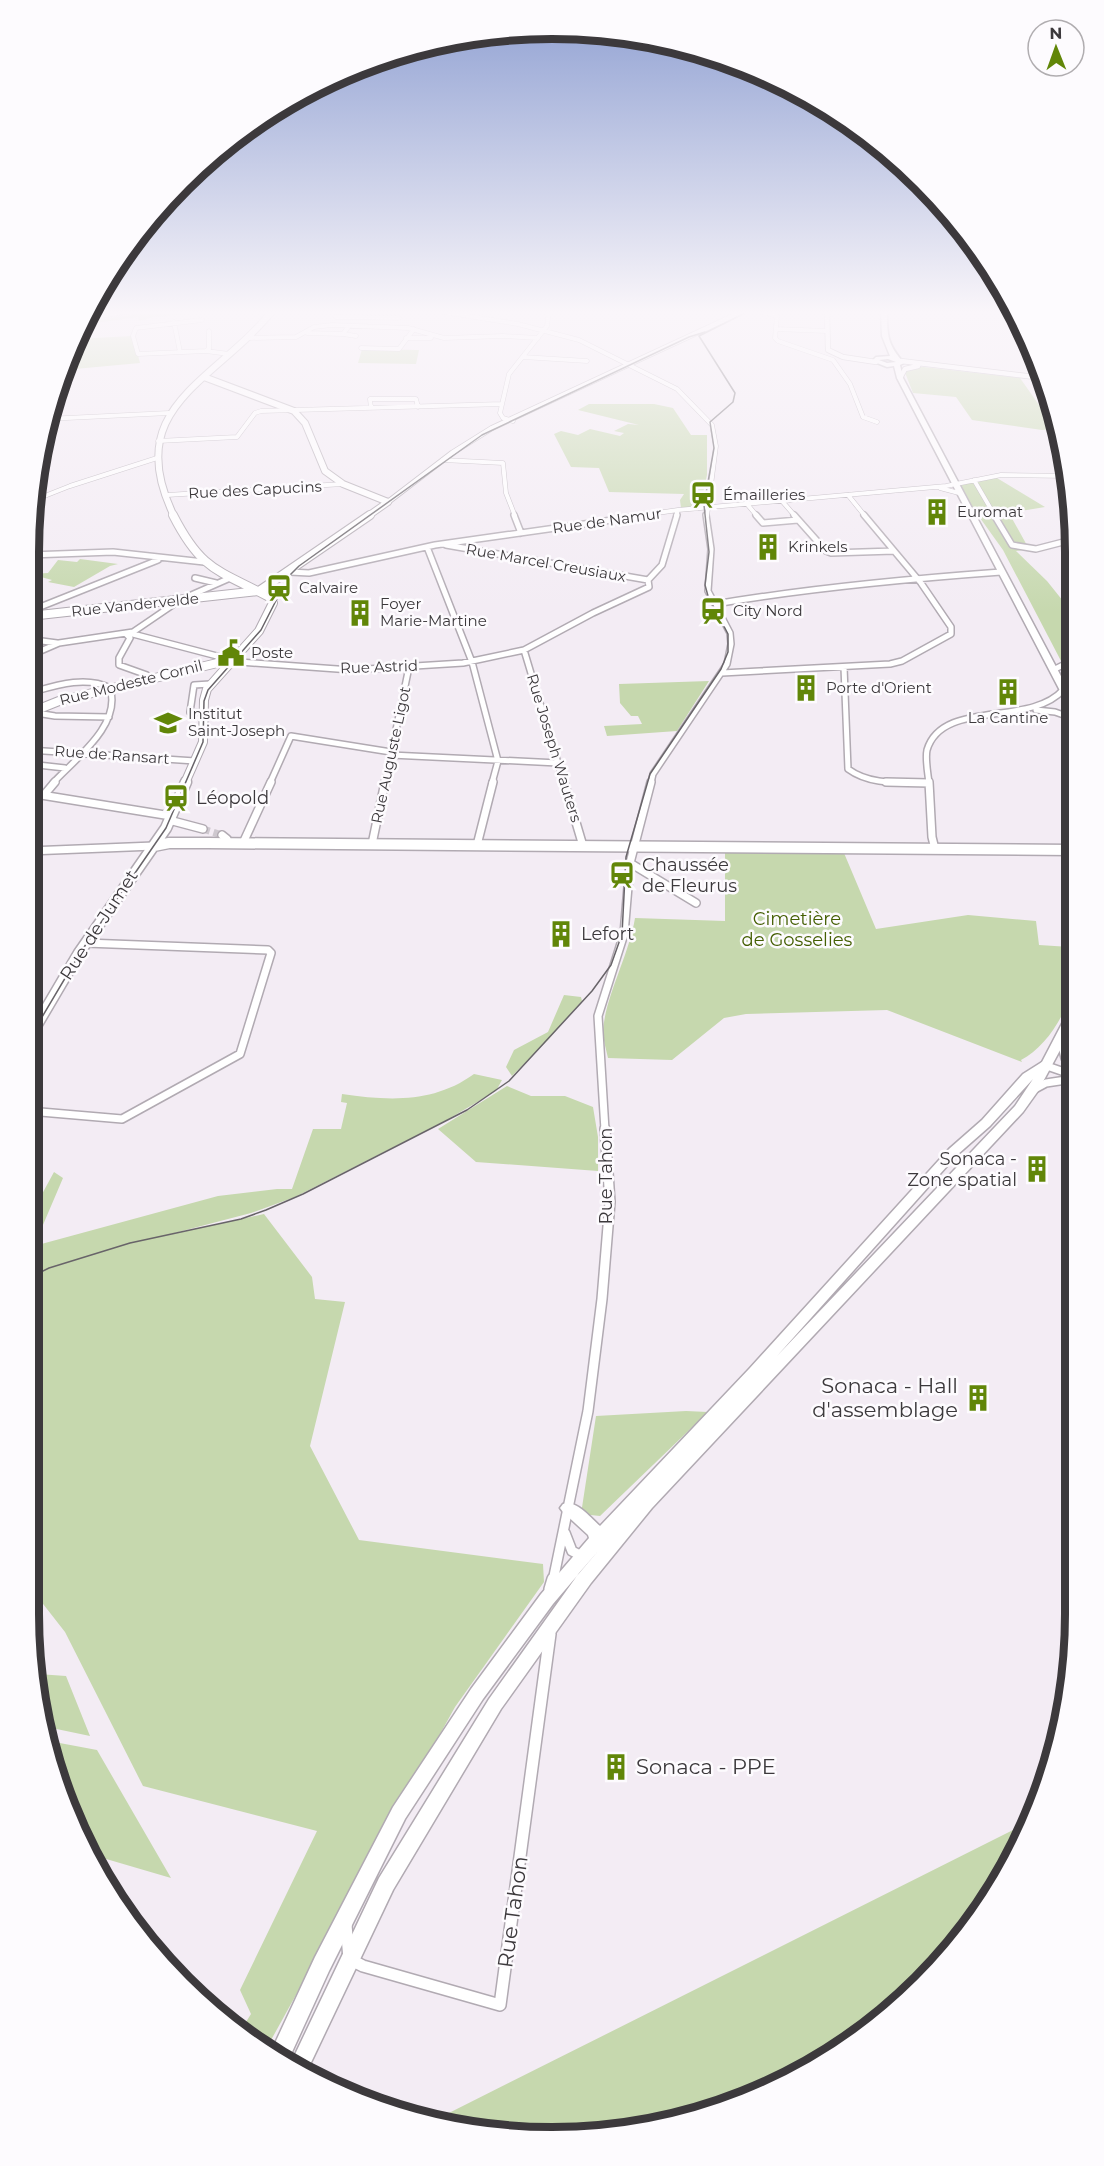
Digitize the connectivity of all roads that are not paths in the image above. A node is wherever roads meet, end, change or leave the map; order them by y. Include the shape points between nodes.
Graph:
1 (291, 411) edge
2 (294, 411) edge
3 (501, 411) edge
4 (529, 411) edge
5 (700, 411) edge
6 (861, 411) edge
7 (917, 411) edge
8 (169, 413) joint
9 (56, 419) edge
10 (510, 420) junction
11 (877, 422) dead end
12 (158, 441) junction
13 (157, 458) junction
14 (443, 460) junction
15 (1059, 477) edge
16 (974, 480) junction
17 (955, 483) junction
18 (343, 484) junction
19 (927, 487) junction
20 (959, 493) junction
21 (167, 495) junction
22 (848, 495) junction
23 (42, 497) edge
24 (782, 501) junction
25 (388, 502) junction
26 (747, 504) junction
27 (706, 508) junction
28 (678, 510) junction
29 (798, 519) junction
30 (521, 533) junction
31 (1065, 542) edge
32 (445, 544) junction
33 (427, 547) junction
34 (894, 551) junction
35 (39, 555) edge
36 (160, 559) junction
37 (204, 562) junction
38 (293, 570) junction
39 (1001, 572) junction
40 (195, 578) dead end
41 (230, 578) junction
42 (917, 578) junction
43 (648, 580) junction
44 (216, 584) junction
45 (259, 591) junction
46 (180, 600) junction
47 (715, 604) junction
48 (39, 607) edge
49 (39, 615) edge
50 (130, 635) junction
51 (39, 641) edge
52 (59, 643) junction
53 (524, 650) junction
54 (39, 652) edge
55 (234, 659) junction
56 (472, 662) junction
57 (1065, 664) edge
58 (409, 667) junction
59 (843, 667) junction
60 (187, 670) junction
61 (1053, 670) junction
62 (722, 673) junction
63 (147, 680) junction
64 (210, 684) junction
65 (194, 685) junction
66 (110, 690) junction
67 (1064, 690) joint
68 (39, 691) edge
69 (39, 709) edge
70 (1028, 710) junction
71 (39, 713) edge
72 (204, 713) junction
73 (1065, 716) edge
74 (109, 717) junction
75 (39, 750) edge
76 (81, 752) junction
77 (391, 754) junction
78 (195, 761) junction
79 (498, 761) junction
80 (558, 763) junction
81 (39, 765) edge
82 (65, 768) junction
83 (929, 783) junction
84 (39, 794) edge
85 (44, 795) junction
86 (170, 818) junction
87 (203, 829) tunnel mouth
88 (244, 843) junction
89 (372, 844) junction
90 (477, 845) junction
91 (154, 846) junction
92 (583, 846) junction
93 (634, 847) junction
94 (935, 849) junction
95 (1065, 850) edge
96 (39, 851) edge
97 (630, 863) junction
98 (696, 903) dead end
99 (86, 943) junction
100 (39, 1021) edge
101 (1065, 1027) edge
102 (1060, 1037) junction
103 (1065, 1058) edge
104 (1044, 1065) junction
105 (1065, 1074) edge
106 (1065, 1079) edge
107 (1032, 1091) junction
108 (39, 1112) edge
109 (568, 1508) junction
110 (564, 1532) junction
111 (595, 1532) junction
112 (594, 1557) junction
113 (547, 1599) junction
114 (551, 1624) junction
115 (346, 1920) junction
116 (350, 1959) junction
117 (282, 2050) edge
118 (302, 2061) edge

1 - 12 street via 257,412 237,437
2 - 18 main road via 305,423 325,471
3 - 10 street
4 - 10 street
5 - 27 street, Rue Tahon via 712,425 716,451
6 - 11 street via 864,417
7 - 17 main road
8 - 9 street
8 - 12 main road
10 - 14 street
12 - 13 main road
13 - 21 main road
13 - 23 street
14 - 25 street
14 - 30 street via 503,463 509,505
15 - 16 street, Rue de Namur via 1011,475
16 - 17 street, Rue de Namur
16 - 31 street via 1012,545 1036,549
17 - 19 street, Rue de Namur
17 - 20 main road
18 - 21 street, Rue des Capucins
18 - 25 main road
19 - 20 street, Rue de Namur
19 - 22 street, Rue de Namur
20 - 39 main road
21 - 37 main road via 179,529
22 - 24 street, Rue de Namur
22 - 34 street
24 - 26 street, Rue de Namur
24 - 29 street
25 - 38 main road
26 - 27 street, Rue de Namur
26 - 29 street via 764,523
27 - 28 street, Rue de Namur
27 - 47 street, Rue Tahon via 711,549 708,591
28 - 30 street, Rue de Namur
28 - 43 street via 660,568
29 - 34 street via 831,553
30 - 32 street, Rue de Namur
32 - 33 street, Rue de Namur
32 - 43 street, Rue Marcel Creusiaux
33 - 38 street, Rue de Namur via 309,573
33 - 56 street
34 - 42 street
35 - 36 street via 113,552
36 - 37 street
36 - 48 street
37 - 41 main road
38 - 45 main road
39 - 42 street
39 - 61 main road
40 - 44 street
41 - 44 street
41 - 45 main road
42 - 47 street
42 - 59 street via 951,627 951,634 902,661
43 - 53 street, Rue Astrid via 649,587
44 - 46 street
45 - 46 main road, Rue Vandervelde
45 - 55 main road via 273,600 261,627
46 - 49 main road, Rue Vandervelde
46 - 50 street
47 - 62 street, Rue Tahon via 731,638 729,659
50 - 52 street
50 - 55 street, Rue Astrid
50 - 63 street via 119,665 147,675
51 - 52 street
52 - 54 street
53 - 56 street, Rue Astrid
53 - 80 street, Rue Joseph Wauters
55 - 58 street, Rue Astrid via 343,670
55 - 60 main road, Rue Modeste Cornil
55 - 64 main road
56 - 58 street, Rue Astrid
56 - 79 street
57 - 61 street
58 - 77 street, Rue Auguste Ligot
59 - 62 street
59 - 83 street via 848,769 871,780
60 - 63 main road, Rue Modeste Cornil
60 - 65 street
61 - 67 main road
62 - 93 street, Rue Tahon via 655,770
63 - 66 main road, Rue Modeste Cornil
64 - 65 street
64 - 72 main road, Rue de Jumet
65 - 72 street via 189,714
66 - 68 street via 104,684 83,681
66 - 69 main road, Rue Modeste Cornil
66 - 74 street
67 - 70 street via 1045,705
70 - 73 street
70 - 83 street via 980,715 939,733 927,752
71 - 74 street
72 - 78 main road, Rue de Jumet via 204,737
74 - 76 street
75 - 76 street, Rue de Ransart
76 - 78 street, Rue de Ransart
76 - 82 street
77 - 79 street
77 - 88 street via 291,736
77 - 89 street, Rue Auguste Ligot
78 - 86 main road, Rue de Jumet
79 - 80 street
79 - 90 street
80 - 92 street, Rue Joseph Wauters
81 - 82 street
82 - 85 street
83 - 94 street
84 - 85 street
85 - 86 street
86 - 87 street
86 - 91 main road, Rue de Jumet
88 - 89 main road
88 - 91 main road via 223,839
89 - 90 main road
90 - 92 main road
91 - 96 street
91 - 99 main road, Rue de Jumet
92 - 93 main road
93 - 94 main road
93 - 97 street, Rue Tahon
94 - 95 main road
97 - 98 street
97 - 109 street, Rue Tahon via 624,934 598,1016 610,1202 588,1411
99 - 100 main road, Rue de Jumet
99 - 108 street via 271,953 240,1054 122,1119
101 - 102 main road
102 - 103 street
102 - 104 main road
104 - 105 street
104 - 107 main road
104 - 111 main road via 1026,1077 986,1123 953,1152 754,1372 610,1523
106 - 107 street
107 - 112 main road via 826,1317
109 - 110 street, Rue Tahon
109 - 111 main road
110 - 112 street via 572,1551
110 - 113 street, Rue Tahon
111 - 112 main road
112 - 113 main road
112 - 114 main road via 585,1578
113 - 115 main road via 477,1694 399,1813
114 - 116 main road via 495,1704 386,1884
114 - 116 street, Rue Tahon via 500,2005
115 - 116 street
115 - 117 main road
116 - 118 main road

